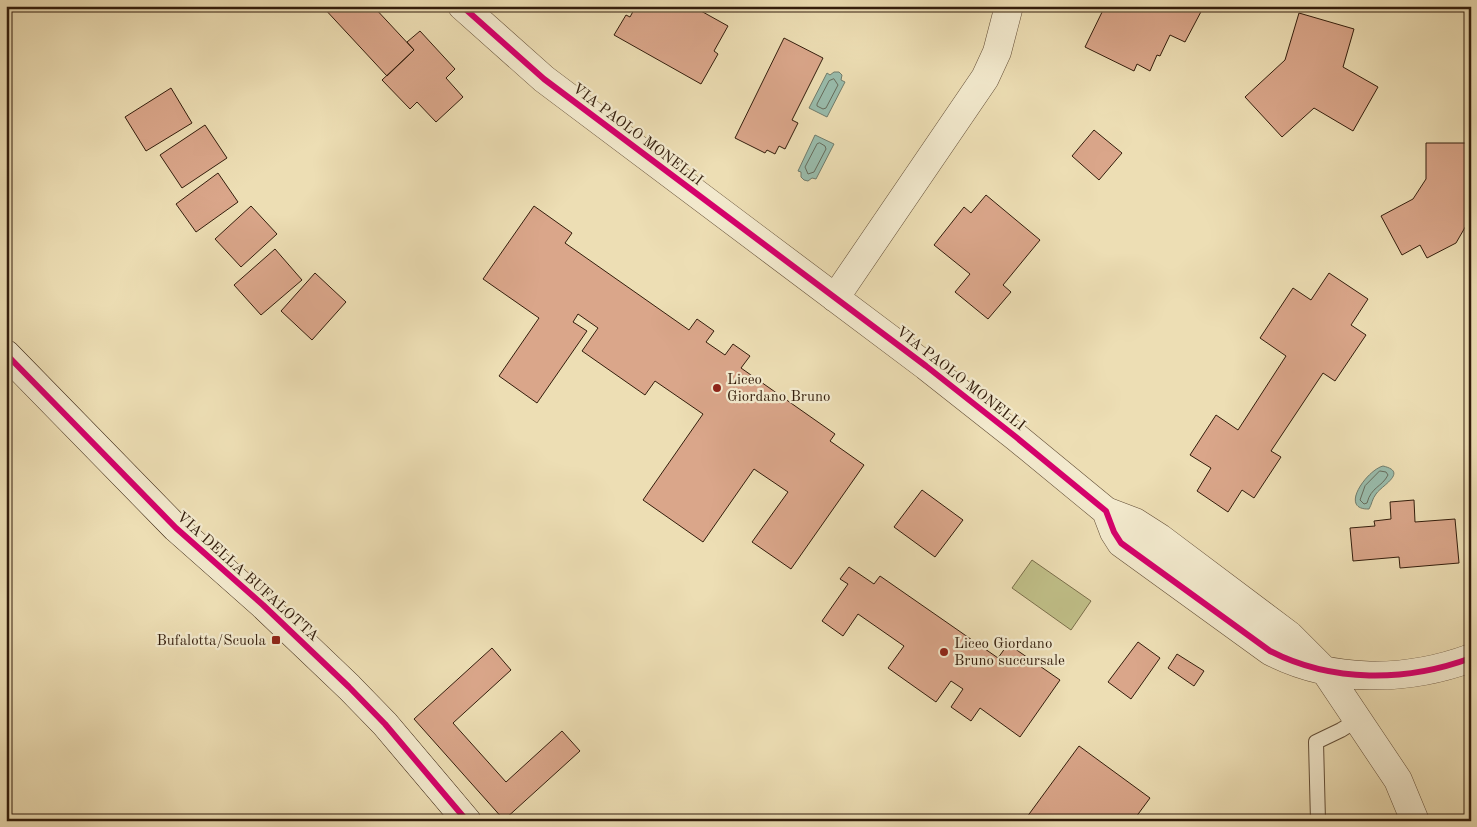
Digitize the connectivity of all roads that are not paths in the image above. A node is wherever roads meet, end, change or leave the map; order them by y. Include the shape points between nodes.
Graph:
1 (462, 6) edge
2 (1009, 6) edge
3 (835, 298) junction
4 (6, 354) edge
5 (1471, 658) edge
6 (1325, 671) junction
7 (1357, 720) junction
8 (467, 821) edge
9 (1318, 821) edge
10 (1414, 821) edge

1 - 3 street, VIA PAOLO MONELLI via 544,79
2 - 3 street via 997,52 985,78
3 - 6 street, VIA PAOLO MONELLI via 926,366 1106,511 1135,522 1160,538 1289,636
4 - 8 street, VIA DELLA BUFALOTTA via 176,528 349,687 385,724
5 - 6 street via 1411,674 1377,676
6 - 7 street
7 - 9 lane via 1316,742
7 - 10 street via 1398,780

